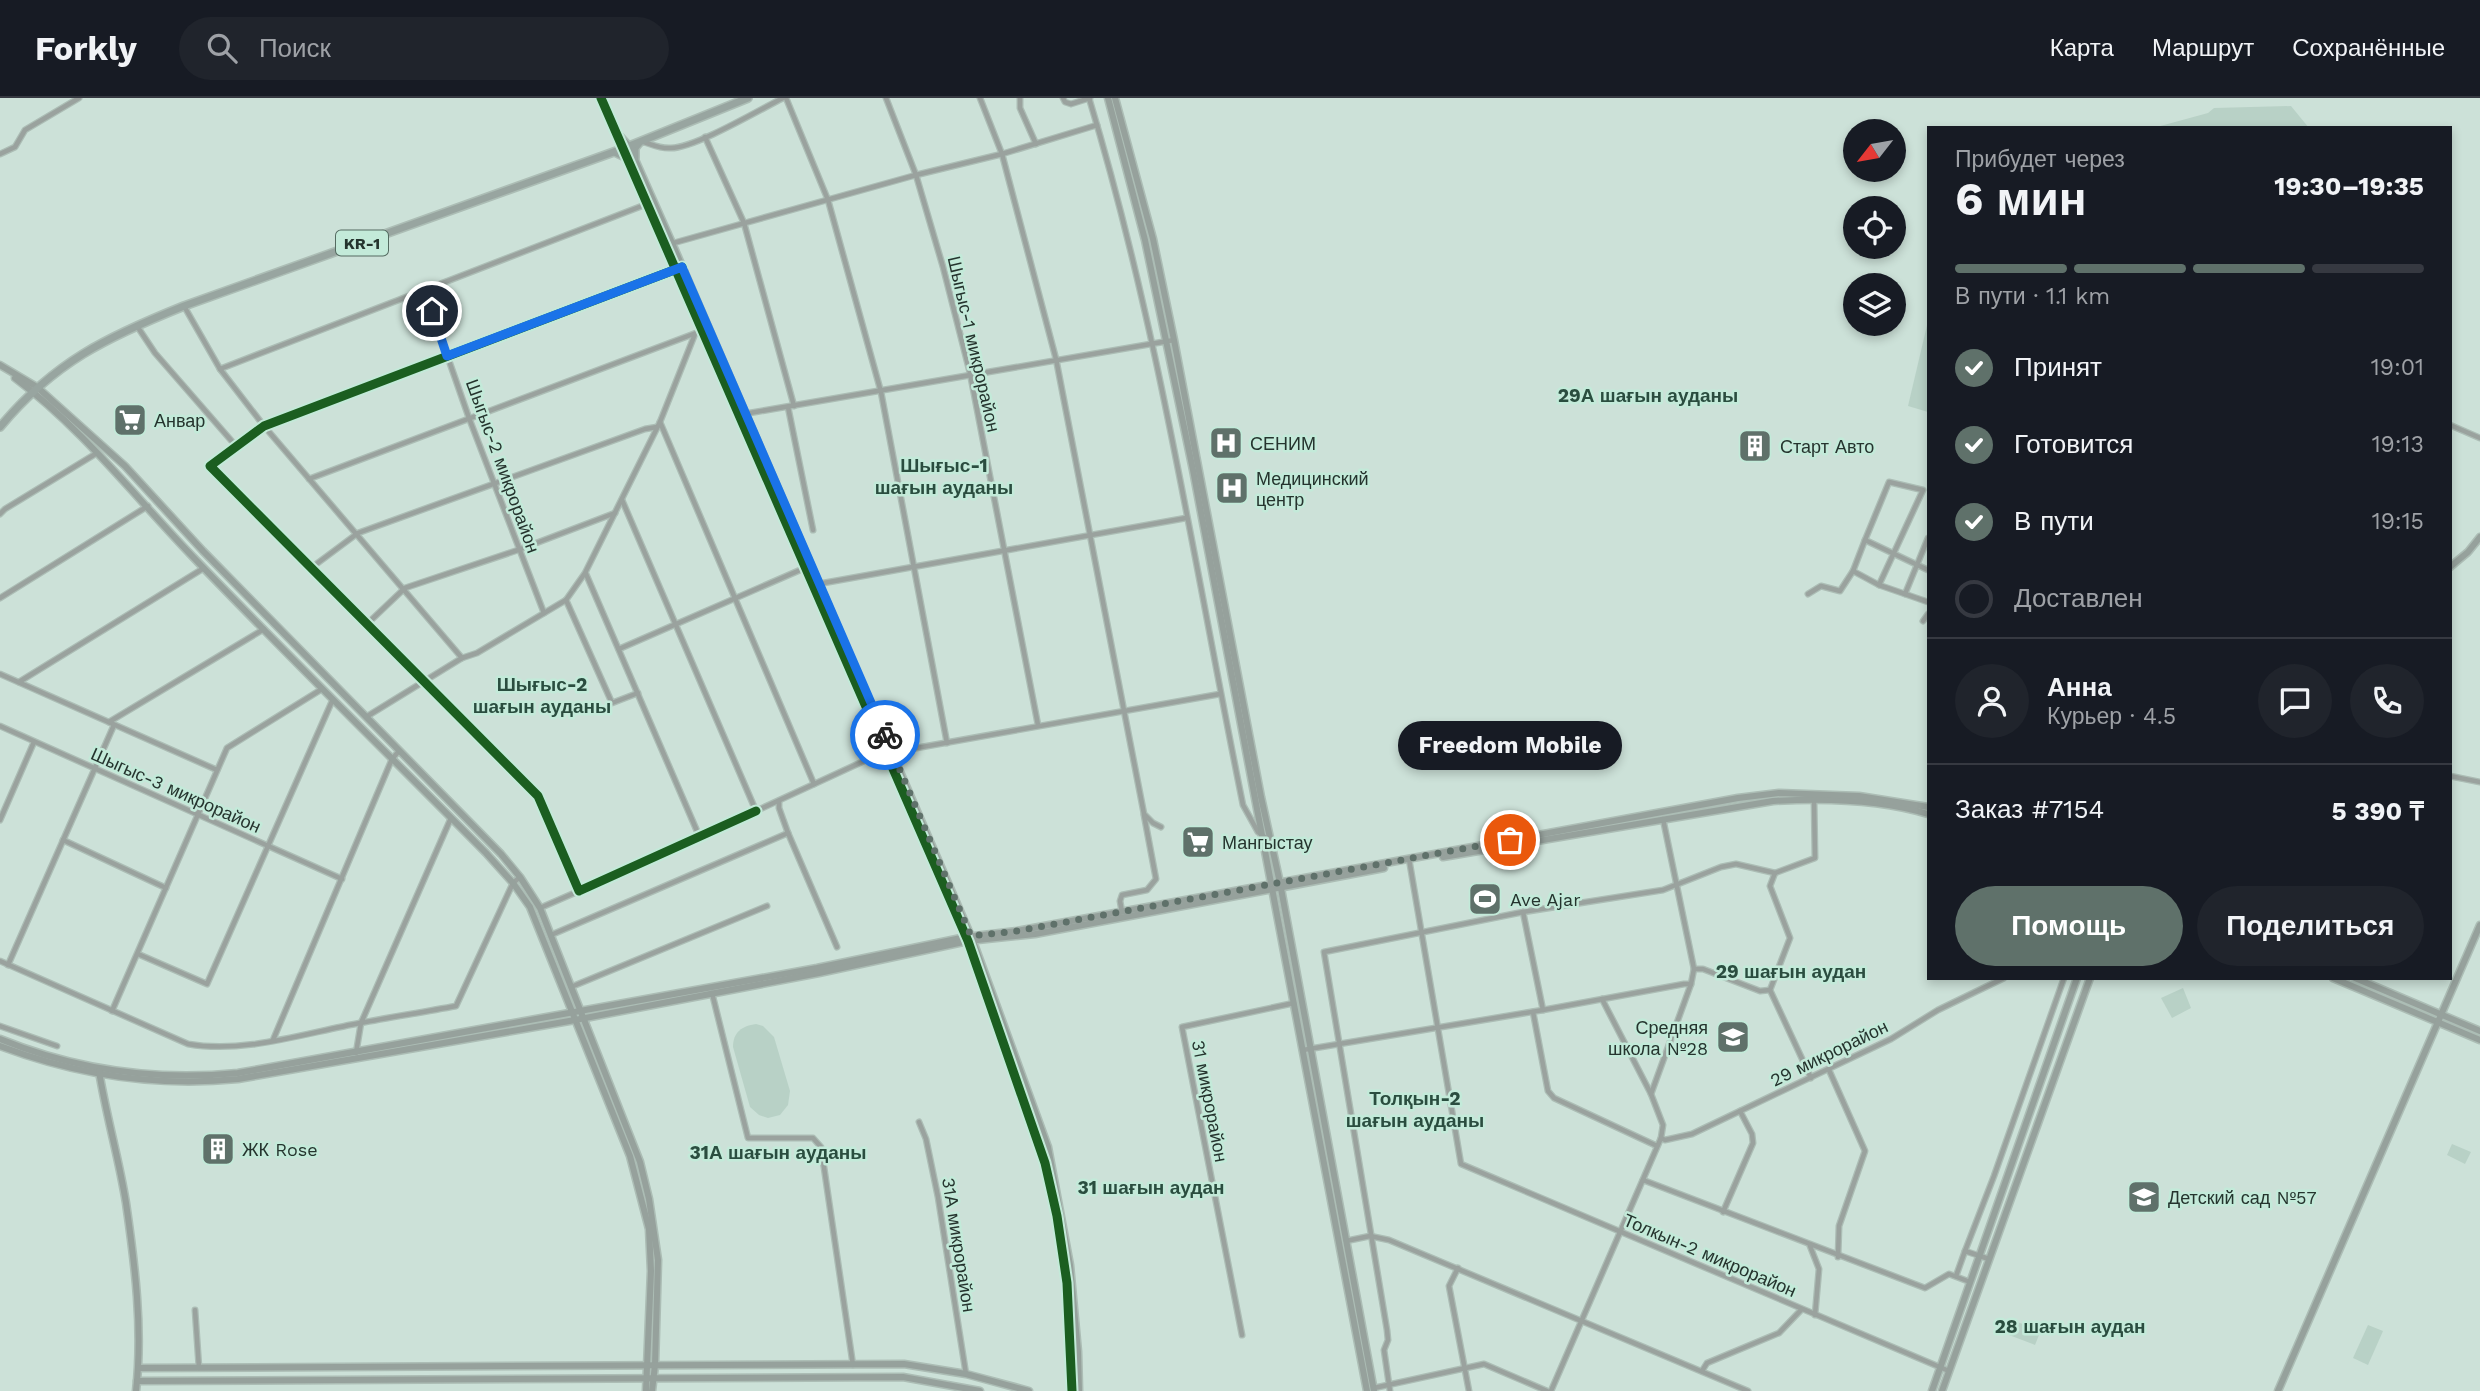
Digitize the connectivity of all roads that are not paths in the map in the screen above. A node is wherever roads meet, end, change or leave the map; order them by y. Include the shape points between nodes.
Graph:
1 (79, 98) edge
2 (601, 98) edge
3 (748, 98) edge
4 (784, 98) edge
5 (886, 98) edge
6 (980, 98) edge
7 (1020, 98) edge
8 (1063, 98) edge
9 (1090, 98) edge
10 (1108, 98) edge
11 (1115, 98) edge
12 (1097, 125) junction
13 (705, 137) junction
14 (641, 142) junction
15 (1036, 144) junction
16 (622, 149) junction
17 (0, 154) edge
18 (1002, 155) junction
19 (631, 158) junction
20 (916, 175) junction
21 (828, 200) junction
22 (650, 202) junction
23 (744, 223) junction
24 (669, 244) junction
25 (678, 268) junction
26 (424, 289) junction
27 (184, 306) junction
28 (137, 325) junction
29 (702, 331) junction
30 (1171, 340) junction
31 (1153, 343) junction
32 (447, 356) junction
33 (1056, 359) junction
34 (0, 365) edge
35 (220, 369) junction
36 (970, 373) junction
37 (35, 390) junction
38 (881, 392) junction
39 (794, 405) junction
40 (788, 407) junction
41 (741, 414) junction
42 (469, 418) junction
43 (660, 422) junction
44 (264, 426) junction
45 (2452, 426) edge
46 (0, 427) edge
47 (657, 428) junction
48 (2480, 438) edge
49 (236, 446) junction
50 (97, 453) junction
51 (1196, 469) junction
52 (309, 479) junction
53 (494, 484) junction
54 (1923, 490) junction
55 (1927, 492) edge
56 (622, 500) junction
57 (149, 506) junction
58 (616, 512) junction
59 (0, 514) edge
60 (1186, 517) junction
61 (813, 530) dead end
62 (358, 533) junction
63 (1088, 535) junction
64 (2480, 537) edge
65 (1865, 540) junction
66 (1927, 540) edge
67 (518, 550) junction
68 (203, 551) junction
69 (1002, 551) junction
70 (1894, 554) junction
71 (194, 558) junction
72 (1916, 564) junction
73 (2452, 565) edge
74 (914, 566) junction
75 (808, 567) junction
76 (204, 568) junction
77 (311, 568) junction
78 (1927, 570) edge
79 (1853, 571) junction
80 (585, 573) junction
81 (815, 584) junction
82 (1879, 585) junction
83 (405, 588) junction
84 (1808, 594) dead end
85 (1905, 594) junction
86 (736, 597) junction
87 (0, 598) edge
88 (566, 600) junction
89 (1927, 602) edge
90 (544, 613) junction
91 (1927, 615) edge
92 (1923, 621) dead end
93 (367, 624) junction
94 (675, 625) junction
95 (265, 629) junction
96 (619, 649) junction
97 (462, 658) junction
98 (0, 674) edge
99 (19, 682) junction
100 (425, 682) junction
101 (323, 688) junction
102 (638, 693) junction
103 (1220, 694) junction
104 (333, 698) junction
105 (1123, 710) junction
106 (366, 718) junction
107 (111, 724) junction
108 (1038, 725) junction
109 (0, 726) edge
110 (34, 742) junction
111 (947, 743) junction
112 (399, 751) junction
113 (890, 753) junction
114 (392, 759) junction
115 (94, 769) junction
116 (217, 771) junction
117 (2452, 776) edge
118 (2480, 782) edge
119 (814, 784) junction
120 (1814, 797) junction
121 (779, 801) junction
122 (1927, 807) edge
123 (2, 808) edge
124 (756, 811) junction
125 (1144, 814) junction
126 (1927, 814) edge
127 (198, 815) junction
128 (1662, 816) junction
129 (451, 818) junction
130 (0, 820) edge
131 (1161, 827) dead end
132 (788, 833) junction
133 (1262, 836) junction
134 (701, 838) junction
135 (63, 840) junction
136 (1270, 841) junction
137 (268, 847) junction
138 (1410, 861) junction
139 (1775, 873) junction
140 (520, 877) junction
141 (342, 880) junction
142 (513, 883) junction
143 (1677, 885) junction
144 (1280, 886) junction
145 (1272, 887) junction
146 (166, 888) junction
147 (579, 891) junction
148 (768, 906) dead end
149 (540, 908) junction
150 (1122, 912) junction
151 (1523, 912) junction
152 (2480, 925) edge
153 (1421, 932) junction
154 (551, 935) junction
155 (970, 939) junction
156 (837, 947) dead end
157 (138, 954) junction
158 (0, 961) edge
159 (8, 965) junction
160 (1694, 970) junction
161 (2000, 980) edge
162 (2063, 980) edge
163 (2076, 980) edge
164 (2089, 980) edge
165 (2338, 980) edge
166 (2360, 980) edge
167 (1691, 985) junction
168 (570, 987) junction
169 (711, 990) junction
170 (1770, 990) junction
171 (1602, 999) junction
172 (1297, 1003) junction
173 (1542, 1010) junction
174 (112, 1011) junction
175 (1533, 1012) junction
176 (2442, 1014) junction
177 (577, 1015) junction
178 (361, 1023) junction
179 (2438, 1023) junction
180 (0, 1026) edge
181 (1438, 1027) junction
182 (2480, 1031) edge
183 (0, 1039) edge
184 (2480, 1040) edge
185 (273, 1041) junction
186 (1339, 1044) junction
187 (0, 1046) edge
188 (57, 1046) dead end
189 (1306, 1049) junction
190 (356, 1056) junction
191 (1828, 1069) junction
192 (99, 1071) junction
193 (1811, 1078) junction
194 (1651, 1094) junction
195 (1741, 1111) junction
196 (919, 1122) dead end
197 (1661, 1138) junction
198 (1657, 1146) junction
199 (1328, 1165) junction
200 (1643, 1180) junction
201 (1723, 1212) junction
202 (1620, 1231) junction
203 (1370, 1236) junction
204 (1346, 1241) junction
205 (1810, 1246) junction
206 (1965, 1251) junction
207 (1838, 1256) junction
208 (1980, 1256) junction
209 (1989, 1259) junction
210 (1458, 1268) junction
211 (1956, 1276) junction
212 (1971, 1282) junction
213 (195, 1310) dead end
214 (1801, 1310) junction
215 (1815, 1315) junction
216 (1581, 1319) junction
217 (1242, 1335) dead end
218 (853, 1364) junction
219 (652, 1365) junction
220 (397, 1367) junction
221 (1941, 1367) junction
222 (139, 1368) junction
223 (1465, 1368) junction
224 (199, 1369) junction
225 (1702, 1371) junction
226 (1949, 1371) junction
227 (966, 1374) junction
228 (651, 1378) junction
229 (398, 1379) junction
230 (137, 1381) junction
231 (1389, 1384) junction
232 (1732, 1384) junction
233 (964, 1387) junction
234 (1370, 1390) edge
235 (135, 1391) edge
236 (646, 1391) edge
237 (652, 1391) edge
238 (980, 1391) edge
239 (1029, 1391) edge
240 (1072, 1391) edge
241 (1079, 1391) edge
242 (1390, 1391) edge
243 (1469, 1391) edge
244 (1549, 1391) edge
245 (1729, 1391) edge
246 (1748, 1391) edge
247 (1932, 1391) edge
248 (1942, 1391) edge
249 (2278, 1391) edge

1 - 17 street via 25,130 15,147
2 - 16 main road
3 - 14 main road, KR-1
4 - 13 street
4 - 21 street
5 - 20 street, Шыгыс-1 микрорайон
6 - 18 street
7 - 15 street
8 - 9 street via 1071,104
9 - 12 street
10 - 30 main road
11 - 30 main road via 1150,226
12 - 15 street
12 - 31 street
13 - 14 street via 674,149
13 - 23 street
14 - 16 main road, KR-1
14 - 19 main road
15 - 18 street
16 - 19 main road
16 - 19 main road
16 - 27 main road, KR-1
18 - 20 street
18 - 33 street
19 - 22 main road
20 - 21 street
20 - 36 street, Шыгыс-1 микрорайон
21 - 23 street
21 - 38 street
22 - 24 main road
22 - 26 street
23 - 24 street
23 - 39 street
24 - 25 main road
25 - 29 main road
25 - 32 street
26 - 32 street, Шыгыс-2 микрорайон
26 - 35 street
27 - 28 main road, KR-1
27 - 35 street
28 - 37 main road, KR-1 via 89,349
28 - 49 street via 155,353
29 - 41 main road
29 - 42 street
29 - 43 street
30 - 31 street
30 - 51 main road
31 - 33 street
31 - 60 street
32 - 42 street, Шыгыс-2 микрорайон
32 - 44 street
33 - 36 street
33 - 63 street
34 - 37 main road
35 - 44 street
36 - 38 street
36 - 69 street, Шыгыс-1 микрорайон
37 - 46 main road, KR-1
37 - 50 main road
37 - 68 main road via 125,466
38 - 39 street
38 - 74 street
39 - 40 street
40 - 41 street
40 - 61 street
41 - 75 main road
42 - 52 street
42 - 53 street, Шыгыс-2 микрорайон
43 - 47 street
43 - 86 street
44 - 49 street
44 - 52 street
45 - 48 street
47 - 53 street
47 - 56 street
49 - 77 street via 210,466
50 - 57 main road
50 - 59 street
51 - 133 main road
51 - 136 main road
52 - 62 street
53 - 62 street
53 - 67 street, Шыгыс-2 микрорайон
54 - 55 street
54 - 65 street via 1889,482
54 - 70 street
56 - 58 street
56 - 94 street
57 - 71 main road
57 - 87 street
58 - 67 street
58 - 80 street
60 - 63 street
60 - 103 street
62 - 77 street
62 - 83 street
63 - 69 street
63 - 105 street
64 - 73 main road
65 - 70 street
65 - 79 street
66 - 72 street
67 - 83 street
67 - 90 street, Шыгыс-2 микрорайон
68 - 71 main road
68 - 106 main road
69 - 74 street
69 - 108 street, Шыгыс-1 микрорайон
70 - 72 street
70 - 82 street
71 - 76 main road
72 - 78 street
72 - 85 street
74 - 81 street
74 - 111 street
75 - 81 main road
75 - 86 street
76 - 95 main road
76 - 99 street
77 - 93 street
79 - 82 street
79 - 84 street via 1840,591 1821,586
80 - 88 street
80 - 96 street
81 - 113 main road
82 - 85 street
83 - 93 street
83 - 97 street
85 - 89 street
86 - 94 street
86 - 119 street
88 - 90 street
88 - 102 street via 612,703
90 - 97 street
91 - 92 street
93 - 100 street
94 - 96 street
94 - 124 street
95 - 101 main road
95 - 107 street
96 - 102 street
97 - 100 street
98 - 99 street
99 - 107 street
100 - 106 street
100 - 147 street via 538,796
101 - 104 main road
101 - 116 street via 226,748
102 - 134 street
103 - 105 street
103 - 133 street via 1243,805
104 - 114 main road
104 - 137 street
105 - 108 street
105 - 125 street
106 - 112 main road
107 - 115 street
107 - 116 street
108 - 111 street
109 - 110 street, Шыгыс-3 микрорайон
110 - 115 street, Шыгыс-3 микрорайон
110 - 123 street
111 - 113 street
112 - 114 street
112 - 140 main road
113 - 119 street
113 - 155 main road
114 - 129 main road
114 - 141 street
115 - 127 street, Шыгыс-3 микрорайон
115 - 135 street
116 - 127 street
117 - 118 street
119 - 121 street
120 - 122 main road via 1859,796
120 - 126 main road
120 - 128 main road
120 - 139 street via 1815,858
121 - 124 street
121 - 132 street
123 - 130 street
124 - 134 street
125 - 131 street
125 - 150 street via 1156,879 1147,890 1122,895
127 - 137 street, Шыгыс-3 микрорайон
127 - 146 street
128 - 138 main road
128 - 143 street
129 - 142 main road
129 - 178 street
132 - 154 street
132 - 156 street
133 - 136 street
133 - 145 main road
134 - 147 street
135 - 146 street
135 - 159 street
136 - 144 main road
137 - 141 street, Шыгыс-3 микрорайон
137 - 157 street via 207,984
138 - 144 main road
138 - 153 street
139 - 143 street via 1736,864
139 - 170 street via 1770,886 1790,938
140 - 142 street
140 - 149 main road
141 - 185 street
142 - 177 main road via 530,907
142 - 178 street via 456,1006
143 - 151 street
143 - 160 street
144 - 145 main road
144 - 172 main road
145 - 150 main road
145 - 155 main road via 1035,933
145 - 172 main road
146 - 157 street
147 - 149 street
148 - 168 street
149 - 154 main road
150 - 155 main road
151 - 153 street
151 - 173 street
152 - 176 main road
153 - 181 street
153 - 186 street via 1324,951
154 - 168 main road
155 - 169 main road
155 - 240 main road via 1045,1163 1057,1216 1067,1283
155 - 241 main road via 1048,1147 1070,1265
157 - 174 street
158 - 159 street
159 - 174 street
160 - 167 street
160 - 170 street via 1760,992
161 - 191 street, 29 микрорайон
162 - 206 street
163 - 208 main road
164 - 209 main road
165 - 179 main road
166 - 176 main road
167 - 171 street
167 - 194 street
168 - 177 main road
169 - 177 main road
169 - 218 street via 748,1138 813,1138 821,1147
170 - 193 street
171 - 173 street
171 - 194 street
172 - 189 main road
172 - 217 street, 31 микрорайон via 1182,1027
173 - 175 street
174 - 185 street via 188,1044 209,1048
175 - 181 street
175 - 198 street via 1548,1091 1554,1098
176 - 179 main road
176 - 182 main road
177 - 190 main road
177 - 219 main road via 617,1102 649,1199 658,1261
178 - 185 street
178 - 190 street
179 - 184 main road
179 - 249 main road
180 - 188 street
181 - 186 street
181 - 202 street, Толкын-2 микрорайон via 1461,1164
183 - 192 main road
186 - 189 street
186 - 203 street
187 - 192 main road via 39,1060
189 - 199 main road
190 - 192 main road via 206,1076
191 - 193 street, 29 микрорайон
191 - 207 street via 1865,1151 1839,1226
192 - 222 main road via 125,1202 137,1293
193 - 195 street, 29 микрорайон
194 - 197 street via 1663,1125
195 - 197 street, 29 микрорайон via 1692,1134
195 - 201 street via 1753,1143
196 - 227 street, 31А микрорайон via 935,1185
197 - 198 street
198 - 200 street
199 - 204 main road
199 - 234 main road
200 - 201 street
200 - 202 street
201 - 205 street
202 - 214 street, Толкын-2 микрорайон
202 - 216 street
203 - 204 street
203 - 210 street
203 - 231 street via 1387,1330 1384,1350
204 - 234 main road
205 - 207 street
205 - 215 street via 1819,1269
206 - 208 street
206 - 211 street
207 - 211 street via 1925,1288 1949,1274
208 - 209 street
208 - 212 main road
209 - 226 main road
210 - 216 street
210 - 223 street via 1449,1286
211 - 212 street
212 - 221 main road
213 - 224 street
214 - 215 street, Толкын-2 микрорайон
214 - 225 street via 1779,1333 1707,1363
215 - 221 street, Толкын-2 микрорайон
216 - 225 street
216 - 244 street
218 - 219 main road
218 - 227 main road via 904,1364
219 - 220 main road
219 - 228 main road
220 - 224 main road
220 - 229 street
221 - 226 street, Толкын-2 микрорайон
221 - 247 main road
222 - 224 main road
222 - 230 main road
223 - 231 street
223 - 243 street
223 - 244 street via 1484,1364
225 - 232 street
226 - 248 main road
227 - 233 main road
227 - 239 main road
228 - 229 main road
228 - 233 main road via 903,1377
228 - 236 main road
228 - 237 main road
229 - 230 main road
230 - 235 main road
231 - 234 street
231 - 242 street
232 - 245 street
232 - 246 street
233 - 238 main road

